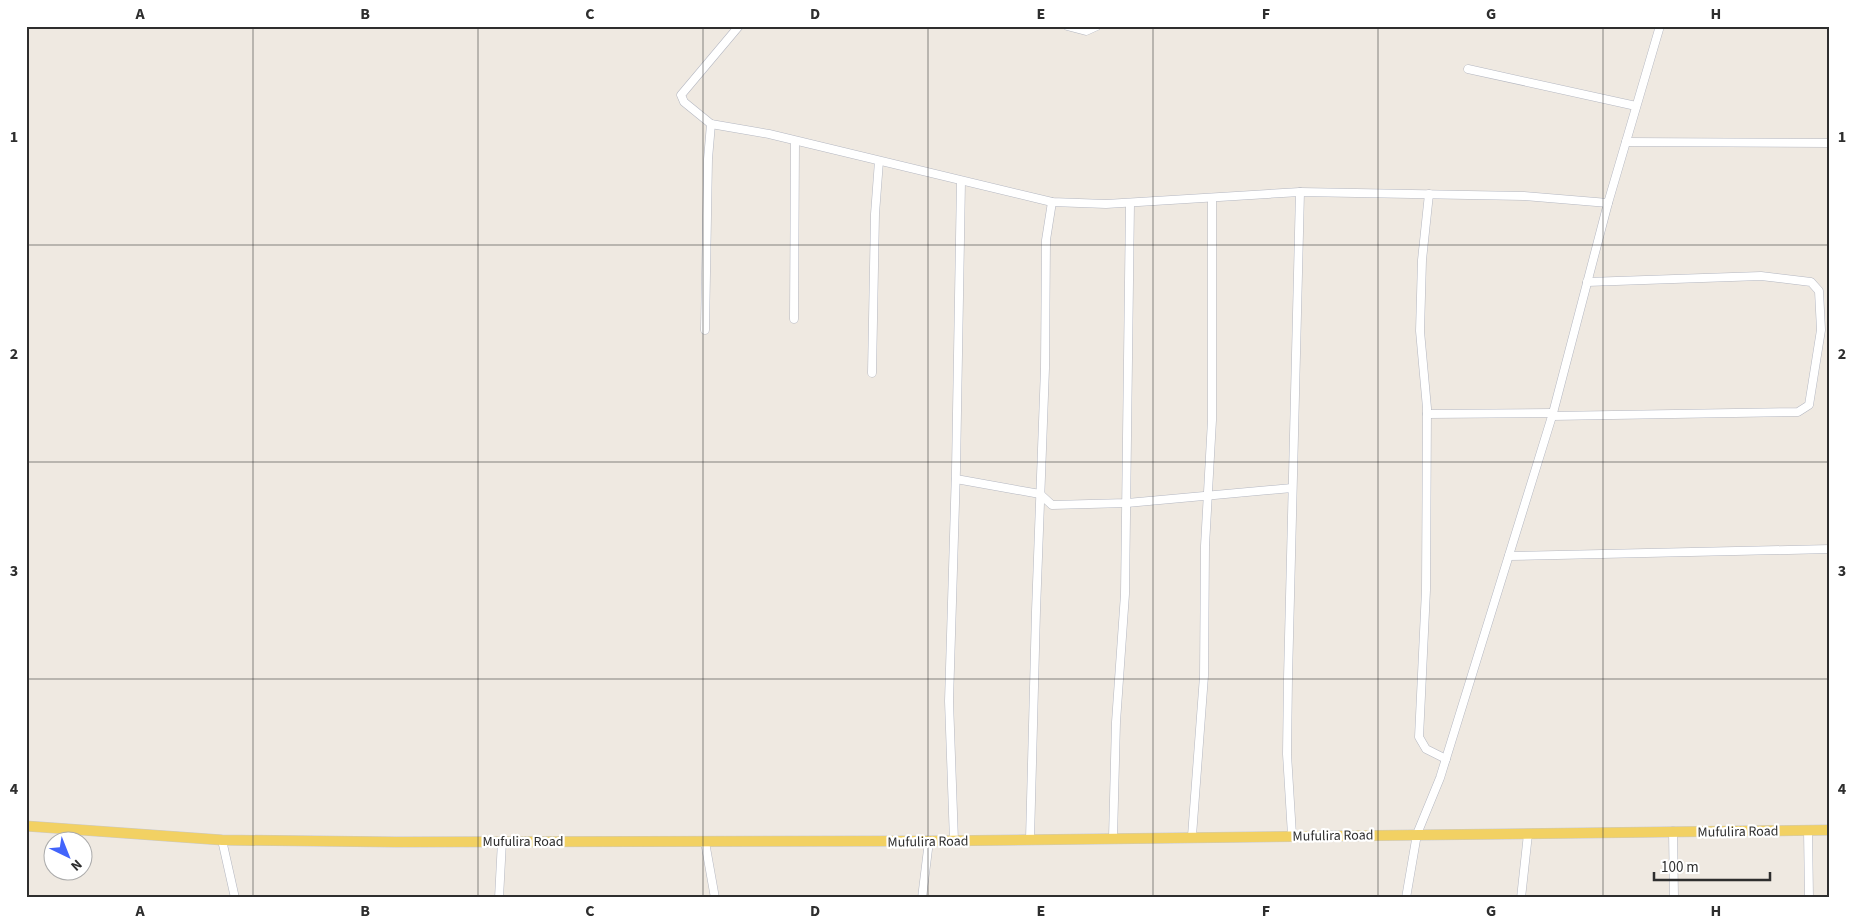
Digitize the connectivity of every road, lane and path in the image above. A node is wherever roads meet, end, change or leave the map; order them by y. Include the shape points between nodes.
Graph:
1 (738, 26) edge
2 (1067, 26) edge
3 (1097, 26) edge
4 (1660, 26) edge
5 (1468, 69) dead end
6 (1636, 106) junction
7 (711, 124) junction
8 (795, 141) junction
9 (1626, 142) junction
10 (1830, 143) edge
11 (879, 161) junction
12 (962, 181) junction
13 (1300, 192) junction
14 (1429, 194) junction
15 (1212, 198) junction
16 (1052, 202) junction
17 (1130, 203) junction
18 (1608, 203) junction
19 (1587, 282) junction
20 (794, 319) dead end
21 (705, 330) dead end
22 (872, 373) dead end
23 (1427, 414) junction
24 (1553, 414) junction
25 (956, 479) junction
26 (1292, 488) junction
27 (1040, 494) junction
28 (1208, 495) junction
29 (1127, 503) junction
30 (1830, 549) edge
31 (1509, 556) junction
32 (1446, 759) junction
33 (26, 826) edge
34 (1808, 830) junction
35 (1830, 830) edge
36 (1673, 832) junction
37 (1417, 834) junction
38 (1528, 834) junction
39 (1292, 835) junction
40 (1192, 836) junction
41 (1113, 838) junction
42 (1030, 839) junction
43 (222, 840) junction
44 (502, 841) junction
45 (929, 841) junction
46 (954, 841) junction
47 (705, 842) junction
48 (235, 898) edge
49 (499, 898) edge
50 (715, 898) edge
51 (922, 898) edge
52 (1406, 898) edge
53 (1521, 898) edge
54 (1674, 898) edge
55 (1809, 898) edge

1 - 7 street via 681,95 684,102
2 - 3 street via 1086,31
4 - 6 street
5 - 6 street
6 - 9 street
7 - 8 street
7 - 21 street
8 - 11 street
8 - 20 street
9 - 10 street
9 - 18 street
11 - 12 street
11 - 22 street
12 - 16 street
12 - 25 street
13 - 14 street
13 - 15 street
13 - 26 street
14 - 18 street via 1524,196
14 - 23 street via 1422,260 1420,331
15 - 17 street
15 - 28 street via 1212,420
16 - 17 street
16 - 27 street via 1046,240 1046,368
17 - 29 street
18 - 19 street
19 - 24 street
19 - 24 street via 1761,276 1811,282 1819,291 1821,330 1809,405 1798,412
23 - 24 street
23 - 32 street via 1426,590 1419,737 1426,749
24 - 31 street
25 - 27 street
25 - 46 street via 948,701
26 - 28 street
26 - 39 street via 1287,744
27 - 29 street via 1052,505
27 - 42 street
28 - 29 street
28 - 40 street via 1204,676
29 - 41 street
30 - 31 street
31 - 32 street
32 - 37 street
33 - 43 main road, Mufulira Road
34 - 35 main road, Mufulira Road
34 - 36 main road, Mufulira Road
34 - 55 street
36 - 38 main road, Mufulira Road
36 - 54 street
37 - 38 main road, Mufulira Road
37 - 39 main road, Mufulira Road
37 - 52 street
38 - 53 street
39 - 40 main road, Mufulira Road
40 - 41 main road, Mufulira Road
41 - 42 main road, Mufulira Road
42 - 46 main road, Mufulira Road
43 - 44 main road, Mufulira Road
43 - 48 street
44 - 47 main road, Mufulira Road
44 - 49 street
45 - 46 main road, Mufulira Road
45 - 47 main road, Mufulira Road
45 - 51 street
47 - 50 street

